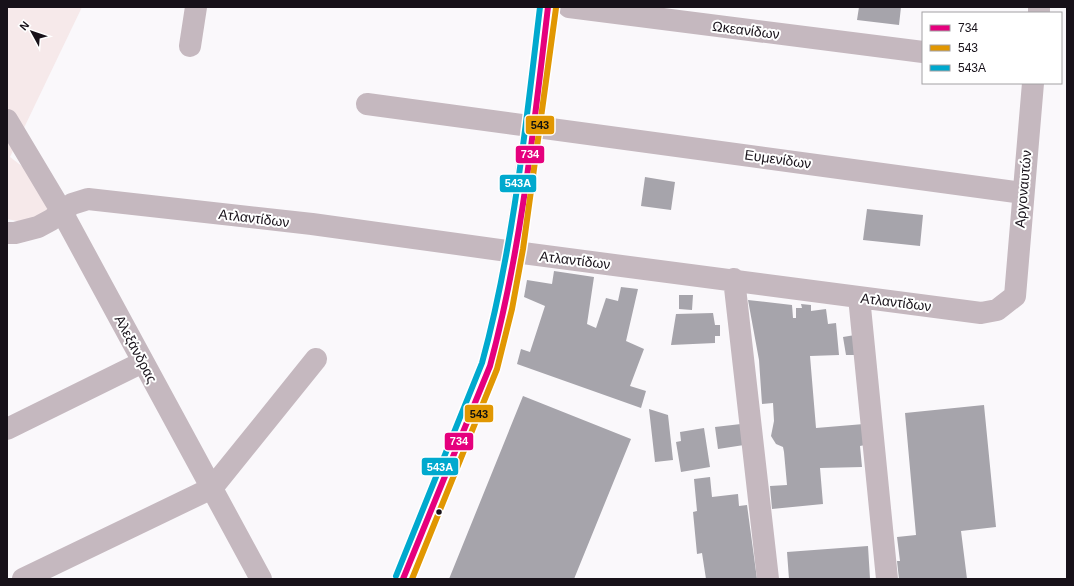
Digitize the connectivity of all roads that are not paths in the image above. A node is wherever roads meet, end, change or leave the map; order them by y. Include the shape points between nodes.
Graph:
1 (196, 7) edge
2 (548, 7) edge
3 (569, 7) edge
4 (190, 46) dead end
5 (922, 52) edge
6 (1033, 84) edge
7 (367, 104) dead end
8 (7, 120) edge
9 (533, 126) junction
10 (1023, 193) junction
11 (62, 212) junction
12 (7, 233) edge
13 (514, 252) junction
14 (734, 279) junction
15 (1014, 296) joint
16 (859, 297) junction
17 (316, 360) dead end
18 (143, 362) junction
19 (7, 429) edge
20 (212, 488) junction
21 (23, 579) edge
22 (261, 579) edge
23 (403, 579) edge
24 (768, 579) edge
25 (887, 579) edge

1 - 4 street
2 - 9 street
3 - 5 street, Ωκεανίδων
6 - 10 street, Αργοναυτών
7 - 9 street, Ευμενίδων
8 - 11 street, Αλεξάνδρας
9 - 10 street, Ευμενίδων
9 - 13 street
10 - 15 street, Αργοναυτών
11 - 12 street, Ατλαντίδων via 38,227
11 - 13 street, Ατλαντίδων via 72,204 88,199 312,224
11 - 18 street, Αλεξάνδρας
13 - 14 street, Ατλαντίδων
13 - 23 street via 507,300 490,366
14 - 16 street, Ατλαντίδων
14 - 24 street
15 - 16 street, Ατλαντίδων via 997,310 981,313
16 - 25 street
17 - 20 street
18 - 19 street
18 - 20 street, Αλεξάνδρας
20 - 21 street
20 - 22 street, Αλεξάνδρας

